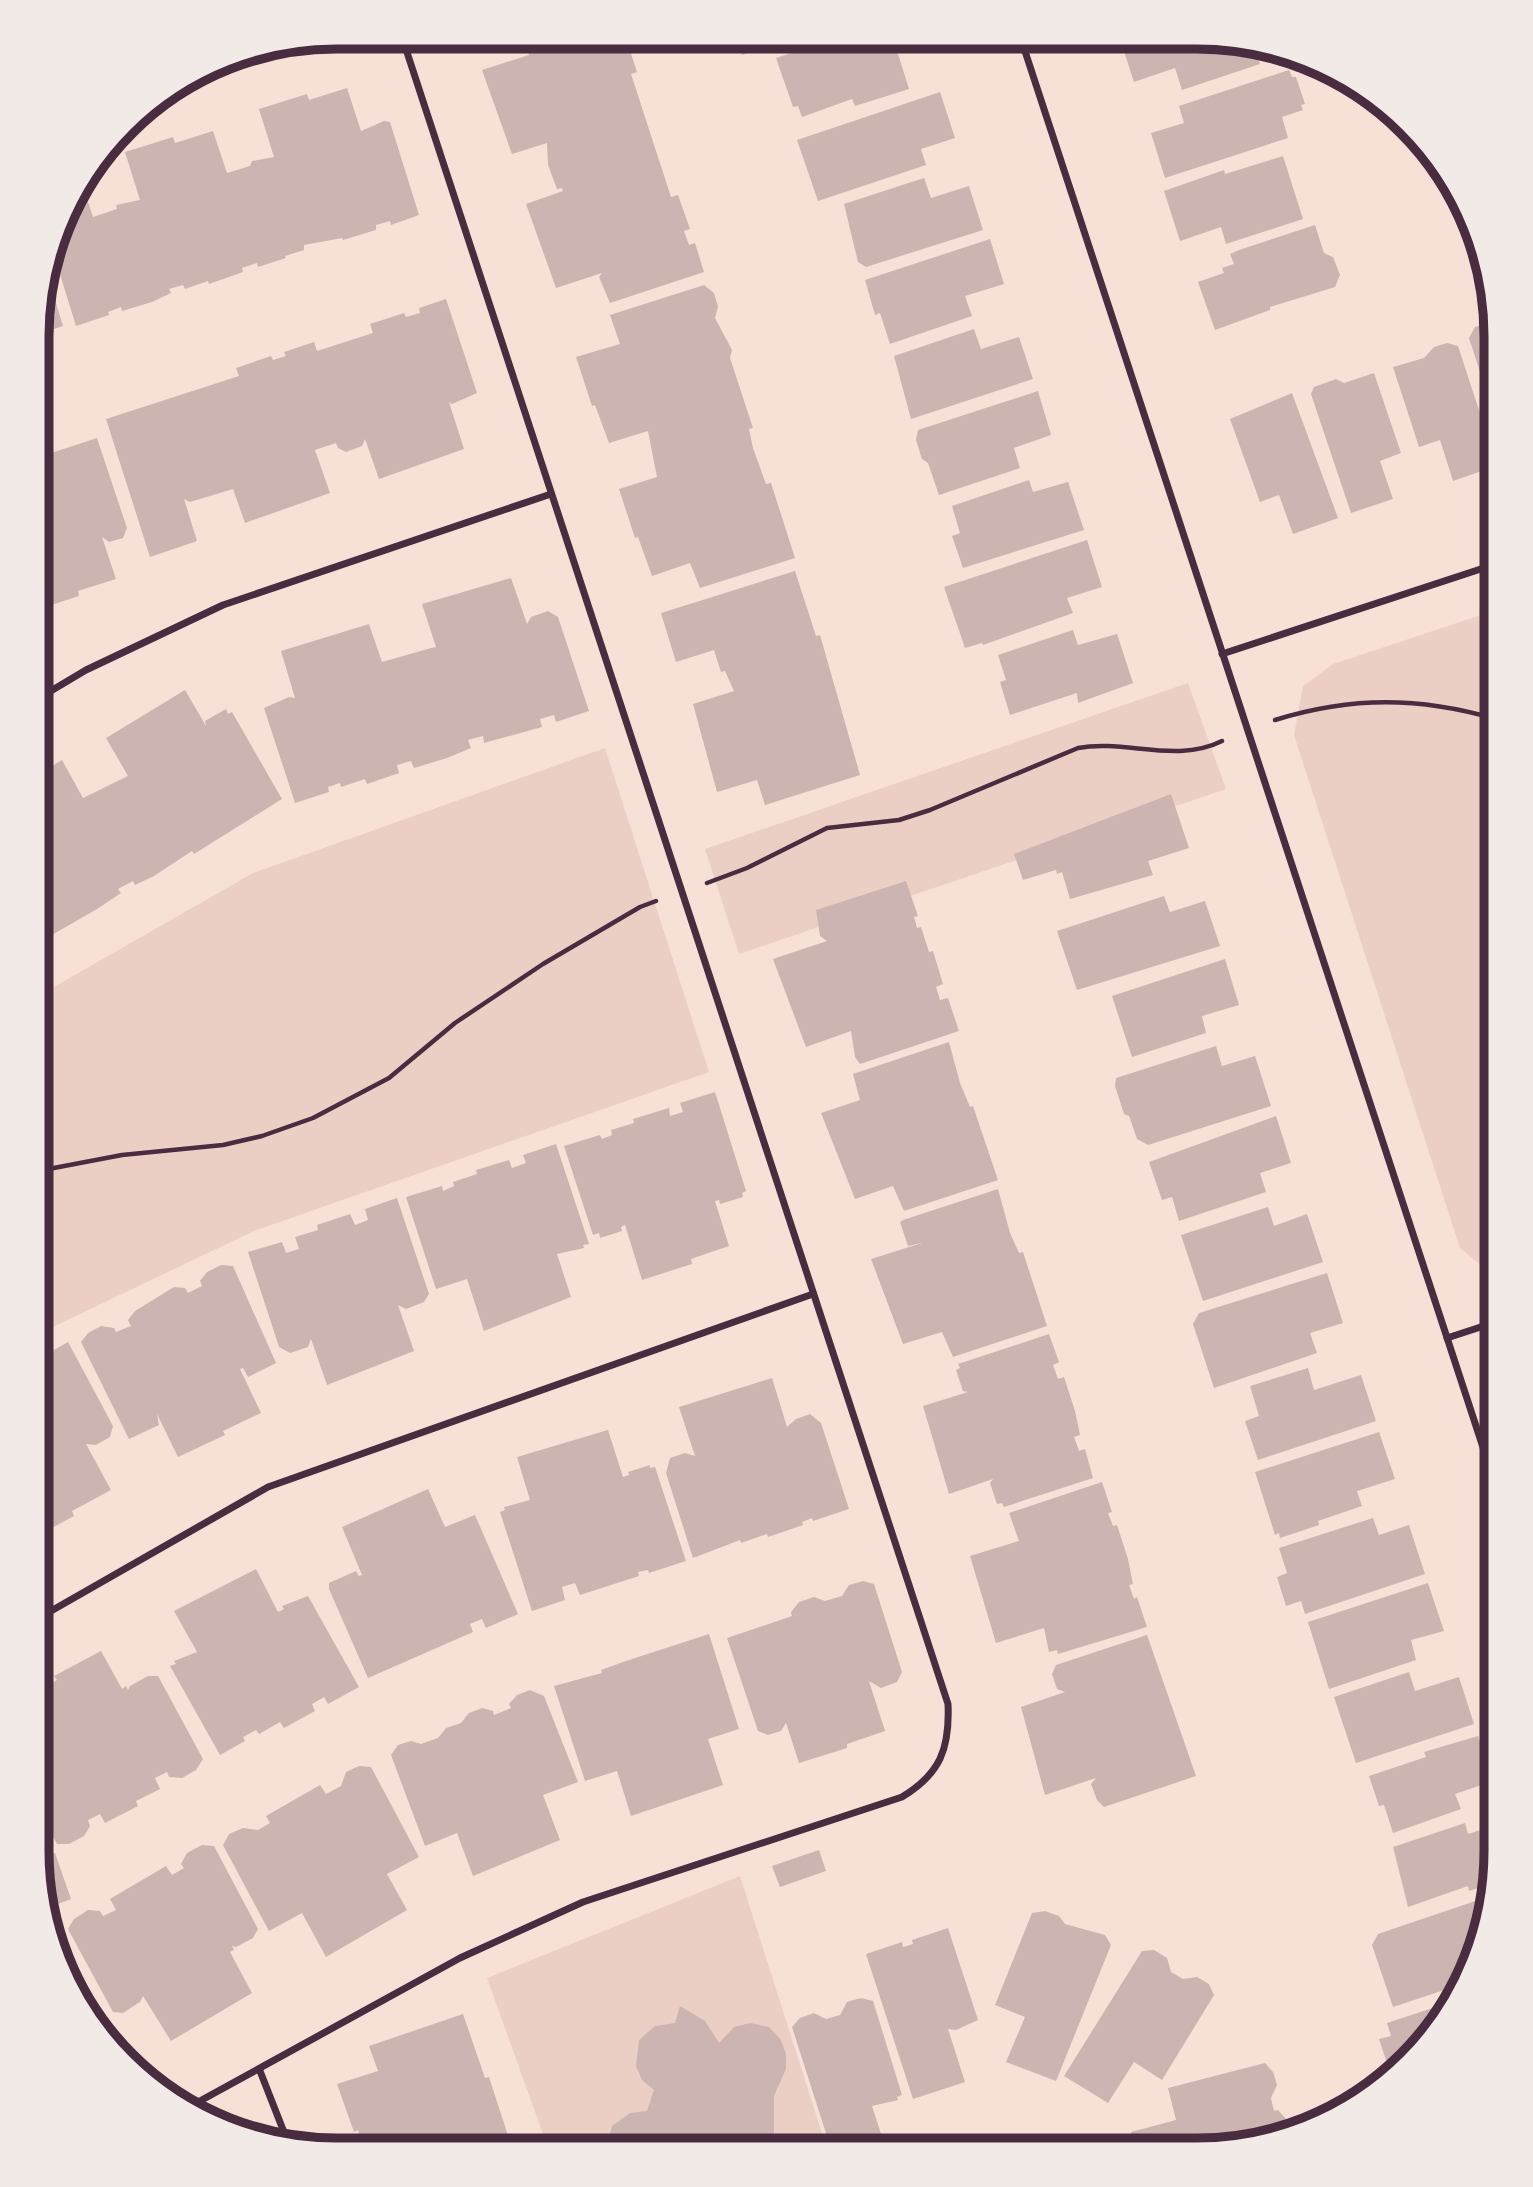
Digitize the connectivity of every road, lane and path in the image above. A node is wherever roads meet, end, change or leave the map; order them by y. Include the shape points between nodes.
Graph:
1 (406, 49) edge
2 (1024, 49) edge
3 (551, 494) junction
4 (1484, 568) edge
5 (1222, 654) junction
6 (49, 692) edge
7 (1484, 717) edge
8 (1247, 729) junction
9 (681, 892) junction
10 (49, 1169) edge
11 (813, 1294) junction
12 (1484, 1326) edge
13 (1447, 1338) junction
14 (1484, 1451) edge
15 (49, 1612) edge
16 (260, 2071) junction
17 (198, 2103) edge
18 (284, 2133) edge

1 - 3 street
2 - 5 street
3 - 6 street via 223,604
3 - 9 street
4 - 5 street
5 - 8 street
7 - 8 path via 1378,700
8 - 9 path via 1212,746 1190,749 1147,751 1101,744 1078,748 899,820 827,828 747,868
8 - 13 street
9 - 10 path via 640,907 543,964 455,1023 360,1096 313,1118 223,1145 122,1155
9 - 11 street
11 - 15 street via 268,1488
11 - 16 street via 948,1704 946,1744 924,1784 902,1797 594,1899 522,1930 460,1958
12 - 13 street
13 - 14 street
16 - 17 street
16 - 18 street

